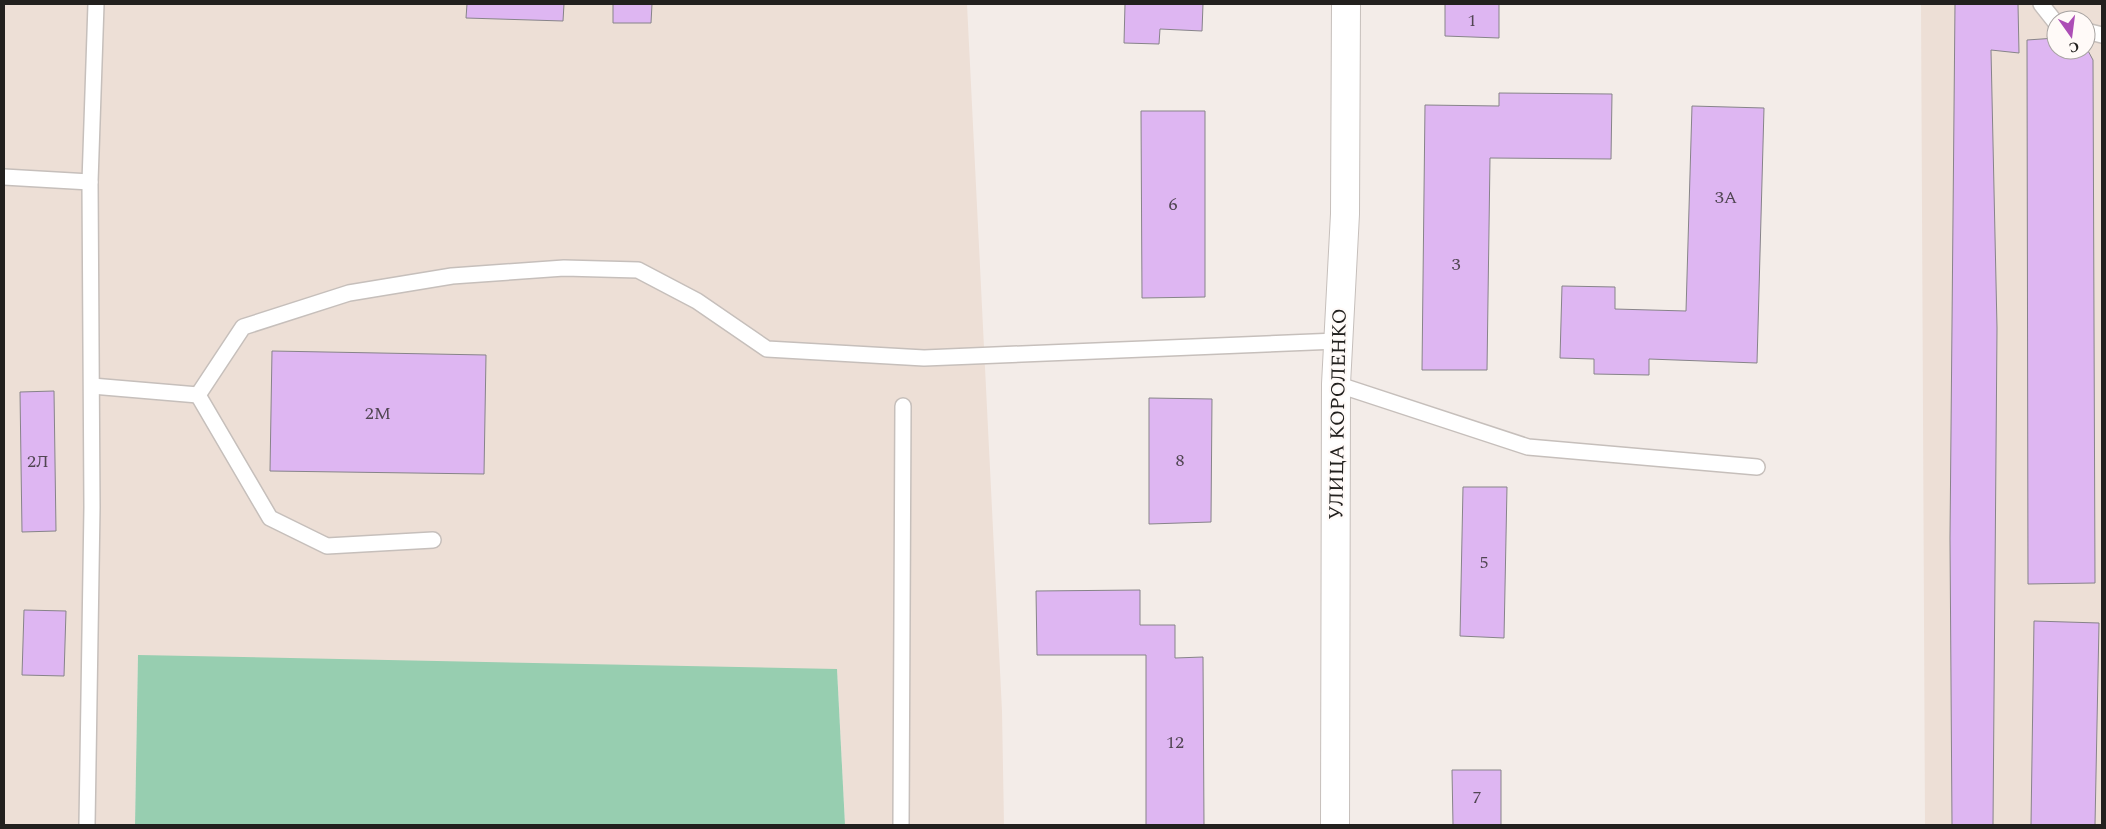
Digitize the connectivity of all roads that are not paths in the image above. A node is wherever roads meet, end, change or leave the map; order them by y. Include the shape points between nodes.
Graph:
1 (96, 4) edge
2 (1346, 4) edge
3 (4, 177) edge
4 (90, 182) junction
5 (1337, 341) junction
6 (1336, 384) junction
7 (92, 386) junction
8 (198, 396) junction
9 (903, 406) dead end
10 (1757, 467) dead end
11 (433, 540) dead end
12 (87, 825) edge
13 (901, 825) edge
14 (1335, 825) edge

1 - 4 lane
2 - 5 street, УЛИЦА КОРОЛЕНКО via 1345,214
3 - 4 lane
4 - 7 lane
5 - 6 street, УЛИЦА КОРОЛЕНКО
5 - 8 lane via 924,358 767,349 697,302 638,270 564,268 452,276 349,293 243,327
6 - 10 lane via 1528,447
6 - 14 street, УЛИЦА КОРОЛЕНКО
7 - 8 lane
7 - 12 lane
8 - 11 lane via 270,518 327,546
9 - 13 lane

